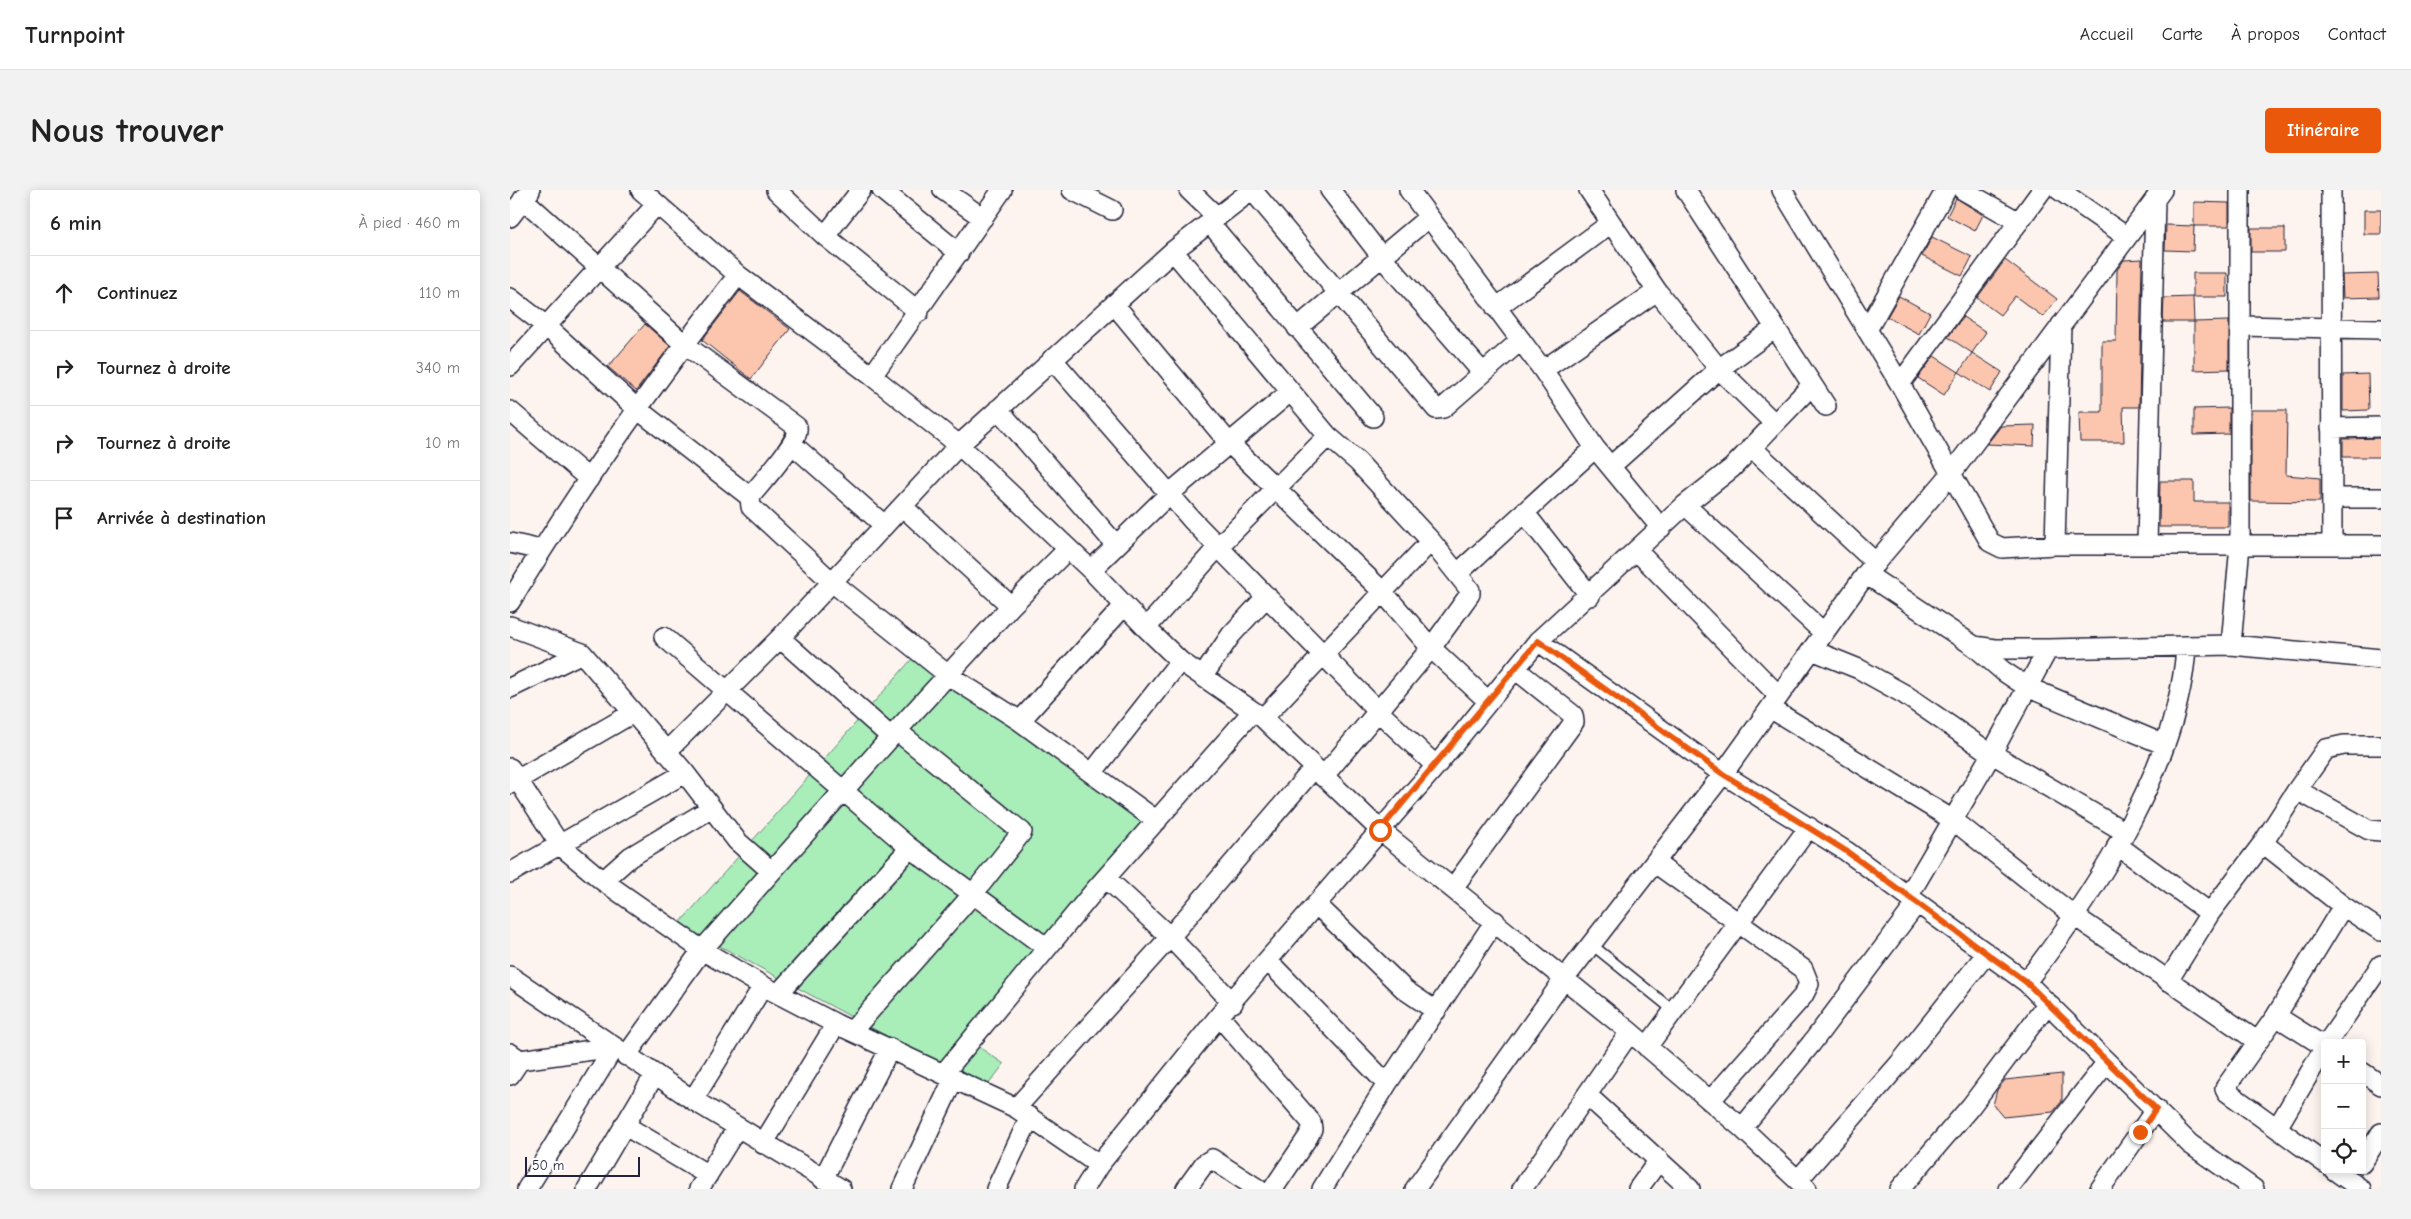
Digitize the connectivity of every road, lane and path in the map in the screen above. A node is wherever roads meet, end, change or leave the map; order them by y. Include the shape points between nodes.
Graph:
1 (641, 190) edge
2 (776, 190) edge
3 (861, 190) edge
4 (882, 190) edge
5 (943, 190) edge
6 (1002, 190) edge
7 (1072, 190) edge
8 (1189, 190) edge
9 (1252, 190) edge
10 (1330, 190) edge
11 (1409, 190) edge
12 (1588, 190) edge
13 (1686, 190) edge
14 (1782, 190) edge
15 (1946, 190) edge
16 (1963, 190) edge
17 (2042, 190) edge
18 (2059, 190) edge
19 (2240, 190) edge
20 (2331, 190) edge
21 (527, 195) edge
22 (2158, 195) edge
23 (657, 204) junction
24 (1112, 210) dead end
25 (510, 217) edge
26 (1429, 217) junction
27 (983, 218) junction
28 (1213, 220) junction
29 (2019, 222) junction
30 (1611, 223) junction
31 (825, 236) junction
32 (2127, 237) junction
33 (1173, 252) junction
34 (959, 253) junction
35 (1381, 256) junction
36 (599, 266) junction
37 (738, 275) junction
38 (1339, 291) junction
39 (1657, 291) junction
40 (510, 298) edge
41 (1114, 304) junction
42 (1496, 308) junction
43 (919, 312) junction
44 (2061, 325) junction
45 (546, 326) junction
46 (2241, 326) junction
47 (2333, 327) junction
48 (1297, 328) junction
49 (1775, 328) junction
50 (2381, 329) edge
51 (1867, 330) junction
52 (1521, 340) junction
53 (684, 344) junction
54 (1052, 359) junction
55 (510, 366) edge
56 (1543, 370) junction
57 (1719, 370) junction
58 (1482, 372) junction
59 (872, 376) junction
60 (1900, 384) junction
61 (1812, 385) junction
62 (1290, 392) junction
63 (1826, 406) dead end
64 (636, 408) junction
65 (998, 409) junction
66 (510, 411) edge
67 (1373, 417) dead end
68 (1774, 423) junction
69 (2381, 427) edge
70 (2331, 428) junction
71 (1328, 436) junction
72 (1229, 443) junction
73 (792, 444) junction
74 (959, 445) junction
75 (1751, 447) junction
76 (1595, 448) junction
77 (1611, 466) junction
78 (1951, 474) junction
79 (589, 479) junction
80 (1277, 489) junction
81 (1169, 494) junction
82 (750, 497) junction
83 (2332, 498) junction
84 (2381, 498) edge
85 (1685, 505) junction
86 (902, 507) junction
87 (1524, 512) junction
88 (884, 524) junction
89 (1660, 528) junction
90 (1431, 541) junction
91 (510, 543) edge
92 (1116, 545) junction
93 (2055, 545) junction
94 (2147, 545) junction
95 (2332, 545) junction
96 (2381, 545) edge
97 (2240, 546) junction
98 (1218, 547) junction
99 (541, 550) junction
100 (1067, 550) junction
101 (1637, 551) junction
102 (1871, 569) junction
103 (1091, 570) junction
104 (1458, 573) junction
105 (832, 582) junction
106 (1382, 591) junction
107 (1267, 596) junction
108 (1590, 596) junction
109 (510, 602) edge
110 (1011, 606) junction
111 (1124, 606) junction
112 (510, 626) edge
113 (1146, 628) junction
114 (1824, 633) junction
115 (664, 637) dead end
116 (780, 638) junction
117 (1538, 641) junction
118 (2231, 645) junction
119 (1974, 646) junction
120 (2186, 647) junction
121 (1431, 648) junction
122 (2048, 649) junction
123 (1812, 650) junction
124 (582, 653) junction
125 (1324, 654) junction
126 (2381, 659) edge
127 (1180, 661) junction
128 (1515, 669) junction
129 (948, 676) junction
130 (1203, 676) junction
131 (2027, 687) junction
132 (510, 688) edge
133 (726, 691) junction
134 (1488, 701) junction
135 (1774, 702) junction
136 (1378, 711) junction
137 (633, 713) junction
138 (1258, 715) junction
139 (1020, 721) junction
140 (894, 734) junction
141 (2164, 745) junction
142 (2381, 745) edge
143 (666, 752) junction
144 (1992, 753) junction
145 (1436, 766) junction
146 (684, 772) junction
147 (1092, 772) junction
148 (1319, 773) junction
149 (1723, 774) junction
150 (512, 777) edge
151 (2296, 790) junction
152 (842, 792) junction
153 (712, 808) junction
154 (1953, 820) junction
155 (1157, 821) junction
156 (1809, 827) junction
157 (1380, 830) junction
158 (2381, 831) edge
159 (2121, 838) junction
160 (2264, 843) junction
161 (560, 845) junction
162 (910, 848) junction
163 (1655, 863) junction
164 (771, 871) junction
165 (510, 872) edge
166 (1106, 878) junction
167 (603, 881) junction
168 (1453, 888) junction
169 (973, 894) junction
170 (1913, 899) junction
171 (1316, 905) junction
172 (2343, 906) junction
173 (2210, 913) junction
174 (2073, 915) junction
175 (1495, 922) junction
176 (1739, 922) junction
177 (2381, 931) edge
178 (1170, 937) junction
179 (1591, 944) junction
180 (1047, 948) junction
181 (702, 950) junction
182 (1987, 953) junction
183 (1269, 962) junction
184 (2381, 965) edge
185 (510, 976) edge
186 (1565, 978) junction
187 (2026, 982) junction
188 (2168, 982) junction
189 (771, 990) junction
190 (1233, 1003) junction
191 (2048, 1003) junction
192 (1436, 1011) junction
193 (1674, 1011) junction
194 (1219, 1016) junction
195 (2276, 1016) junction
196 (844, 1028) junction
197 (1630, 1032) junction
198 (2330, 1039) edge
199 (2257, 1041) junction
200 (2321, 1044) edge
201 (1647, 1047) junction
202 (890, 1048) junction
203 (620, 1051) junction
204 (2321, 1054) edge
205 (2107, 1062) junction
206 (513, 1063) edge
207 (655, 1074) junction
208 (2366, 1075) edge
209 (949, 1076) junction
210 (1387, 1084) junction
211 (2381, 1085) edge
212 (1588, 1095) junction
213 (693, 1100) junction
214 (1710, 1101) junction
215 (2156, 1109) junction
216 (1023, 1112) junction
217 (624, 1125) junction
218 (738, 1128) junction
219 (1742, 1128) junction
220 (2277, 1128) junction
221 (2381, 1133) edge
222 (763, 1144) junction
223 (2366, 1157) edge
224 (1658, 1160) junction
225 (2321, 1160) edge
226 (1099, 1165) junction
227 (2343, 1174) edge
228 (823, 1179) junction
229 (2356, 1180) edge
230 (704, 1182) edge
231 (1803, 1184) edge
232 (527, 1189) edge
233 (587, 1189) edge
234 (841, 1189) edge
235 (902, 1189) edge
236 (996, 1189) edge
237 (1084, 1189) edge
238 (1186, 1189) edge
239 (1258, 1189) edge
240 (1273, 1189) edge
241 (1322, 1189) edge
242 (1415, 1189) edge
243 (1522, 1189) edge
244 (1638, 1189) edge
245 (1690, 1189) edge
246 (1900, 1189) edge
247 (2008, 1189) edge
248 (2100, 1189) edge
249 (2254, 1189) edge

1 - 23 street
2 - 31 street
3 - 31 street
4 - 34 street
5 - 27 street
6 - 27 street
7 - 24 street
8 - 28 street
9 - 28 street
9 - 38 street
10 - 35 street
11 - 26 street
12 - 30 street
13 - 49 street
14 - 51 street
15 - 51 street
16 - 29 street
17 - 29 street
18 - 32 street
19 - 46 street
20 - 47 street
21 - 25 street
21 - 36 street
22 - 32 street
22 - 94 street
23 - 36 street
23 - 37 street
26 - 35 street
26 - 42 street
27 - 34 street
28 - 33 street
28 - 48 street
29 - 60 street
30 - 39 street
30 - 42 street
31 - 43 street
32 - 44 street
33 - 41 street
33 - 62 street
34 - 43 street
35 - 38 street
35 - 58 street
36 - 45 street
36 - 53 street
37 - 53 street
37 - 59 street
38 - 48 street
38 - 58 street via 1436,409 1443,408
39 - 56 street
39 - 57 street
40 - 45 street
41 - 54 street
41 - 72 street
42 - 52 street
43 - 59 street
44 - 78 street
44 - 93 street
45 - 55 street
45 - 64 street
46 - 47 street
46 - 97 street
47 - 50 street
47 - 70 street
48 - 67 street
49 - 57 street
49 - 61 street
51 - 60 street
52 - 56 street
52 - 58 street
53 - 64 street
53 - 73 street via 797,427 798,433
54 - 65 street
54 - 81 street
56 - 76 street
57 - 68 street
57 - 77 street
59 - 74 street
60 - 78 street
61 - 63 street
61 - 68 street
62 - 71 street
62 - 72 street
64 - 79 street
64 - 82 street
65 - 74 street
65 - 92 street
66 - 79 street
68 - 75 street
69 - 70 street
70 - 83 street
71 - 80 street
71 - 90 street via 1358,462
72 - 80 street
72 - 81 street
73 - 82 street
73 - 88 street
74 - 86 street
74 - 100 street
75 - 85 street via 1732,468
75 - 102 street
76 - 77 street
76 - 87 street
77 - 89 street
78 - 93 street via 1990,542 2002,548
78 - 102 street
79 - 99 street
80 - 98 street
80 - 106 street
81 - 92 street
81 - 98 street
82 - 105 street via 751,507
83 - 84 street
83 - 95 street
85 - 89 street
85 - 114 street
86 - 88 street
86 - 110 street
87 - 104 street
87 - 108 street
88 - 105 street
89 - 101 street
90 - 104 street
90 - 106 street
91 - 99 street
92 - 103 street
93 - 94 street
94 - 97 street
95 - 96 street
95 - 97 street
97 - 118 street
98 - 107 street
98 - 113 street
99 - 109 street
100 - 103 street
100 - 110 street
101 - 108 street
101 - 135 street
102 - 114 street
102 - 119 street
103 - 111 street
104 - 121 street via 1469,587 1470,594
105 - 116 street
105 - 129 street
106 - 121 street
106 - 125 street
107 - 125 street
107 - 130 street via 1231,635
108 - 117 street
110 - 129 street
111 - 113 street
111 - 139 street
112 - 124 street
113 - 127 street
114 - 123 street
115 - 133 street
116 - 133 street
116 - 140 street
117 - 128 street
117 - 149 street
118 - 120 street
118 - 126 street
119 - 122 street
119 - 131 street
120 - 122 street
120 - 141 street via 2177,706
121 - 134 street
121 - 136 street
122 - 131 street
123 - 135 street
123 - 144 street via 1859,669 1904,694
124 - 132 street
124 - 137 street
125 - 136 street
125 - 138 street
127 - 130 street
127 - 147 street
128 - 134 street
128 - 168 street via 1572,715 1574,722
129 - 139 street
129 - 140 street
130 - 138 street
131 - 141 street
131 - 144 street
133 - 143 street
133 - 152 street
134 - 145 street
135 - 149 street
135 - 154 street
136 - 145 street
136 - 148 street
137 - 143 street
137 - 150 street
138 - 148 street
138 - 155 street
139 - 147 street
140 - 152 street
140 - 169 street via 1022,832
141 - 159 street
142 - 151 street via 2344,745 2326,749
143 - 146 street
144 - 154 street
144 - 159 street
145 - 157 street
146 - 153 street
146 - 161 street
147 - 155 street
148 - 157 street
148 - 178 street
149 - 156 street
149 - 163 street
150 - 161 street
151 - 158 street via 2369,830
151 - 160 street
152 - 162 street
152 - 164 street
153 - 164 street via 737,841
153 - 167 street via 630,857
154 - 170 street
154 - 174 street
155 - 166 street
156 - 170 street
156 - 176 street
157 - 168 street
157 - 171 street
159 - 173 street
159 - 174 street
160 - 172 street
160 - 173 street
161 - 165 street
161 - 167 street
162 - 169 street
162 - 189 street
163 - 176 street
163 - 179 street
164 - 181 street
166 - 178 street
166 - 180 street
167 - 181 street
168 - 175 street
169 - 180 street
169 - 196 street
170 - 182 street
170 - 219 street via 1811,1044
171 - 183 street
171 - 192 street via 1405,990
172 - 177 street
172 - 195 street
173 - 188 street
174 - 187 street
174 - 188 street
175 - 186 street
175 - 192 street
176 - 193 street
176 - 214 street via 1803,970 1809,984 1803,996
178 - 190 street
178 - 216 street
179 - 186 street
179 - 193 lane
180 - 209 street
181 - 189 street
181 - 203 street
182 - 187 street
182 - 231 street
183 - 190 street
183 - 210 street
184 - 198 street
185 - 203 street
186 - 197 street
186 - 242 street
187 - 191 street
188 - 199 street
189 - 196 street
189 - 213 street
190 - 194 street
191 - 205 street
191 - 246 street via 1971,1106
192 - 210 street
193 - 201 street
194 - 226 street
194 - 240 street via 1311,1122 1308,1137
195 - 199 street
195 - 200 street
196 - 202 street
196 - 222 street
197 - 201 street
197 - 212 street
199 - 220 street via 2225,1088
201 - 214 street
202 - 209 street
202 - 228 street
203 - 206 street
203 - 207 street
203 - 232 street
204 - 220 street
205 - 215 street
205 - 247 street
207 - 213 street
207 - 217 street
208 - 211 street
209 - 216 street
209 - 235 street
210 - 241 street
212 - 224 street
212 - 243 street
213 - 218 street
214 - 219 street
215 - 248 street
215 - 249 street via 2205,1156
216 - 226 street
216 - 236 street
217 - 230 street
217 - 233 street
218 - 222 street
218 - 230 street
219 - 231 street
220 - 225 street
221 - 223 street
222 - 228 street
224 - 244 street
224 - 245 street
226 - 237 street
227 - 229 street
228 - 234 street
238 - 239 street via 1204,1164 1212,1159

